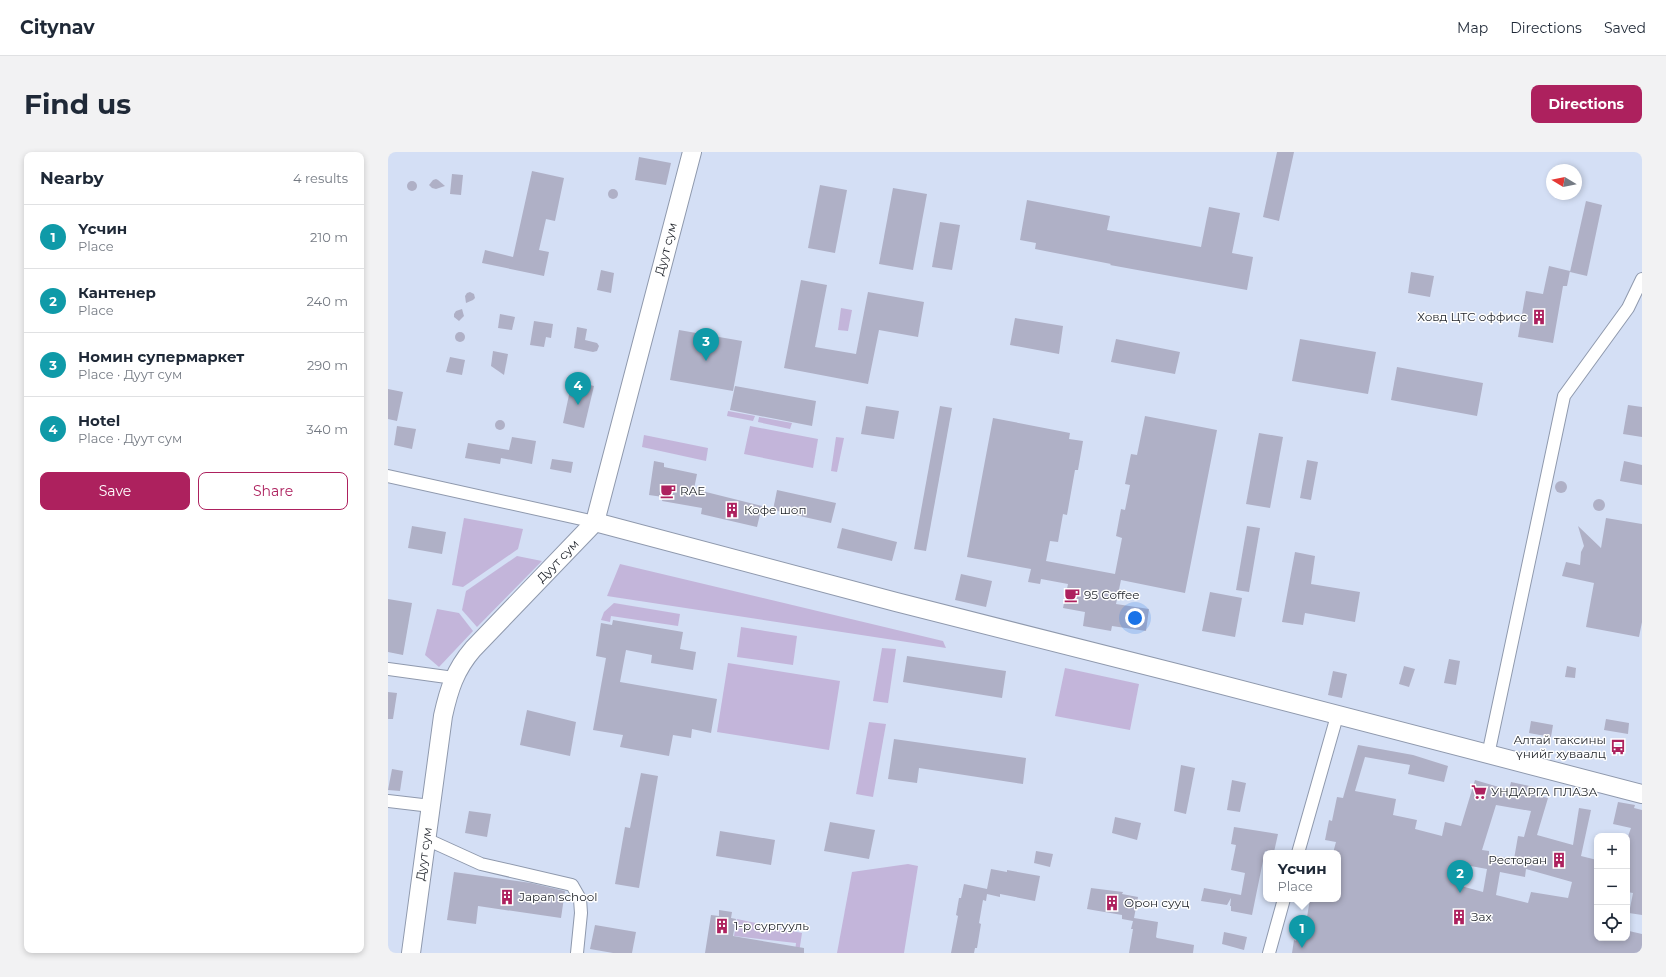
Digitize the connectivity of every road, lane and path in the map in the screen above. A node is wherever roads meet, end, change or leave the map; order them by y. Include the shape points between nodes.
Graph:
1 (692, 152) edge
2 (1642, 280) edge
3 (388, 476) edge
4 (595, 522) junction
5 (388, 669) edge
6 (454, 678) junction
7 (1337, 716) junction
8 (1488, 755) junction
9 (1642, 794) edge
10 (388, 801) edge
11 (431, 806) junction
12 (426, 839) junction
13 (1299, 850) edge
14 (1283, 902) edge
15 (411, 953) edge
16 (577, 953) edge
17 (1269, 953) edge

1 - 4 street, Дуут сум
2 - 8 street via 1628,308 1564,396
3 - 4 street
4 - 6 street, Дуут сум via 473,649
4 - 7 street
5 - 6 street
6 - 11 street, Дуут сум via 443,716
7 - 8 street
7 - 13 street
8 - 9 street
10 - 11 street
11 - 12 street, Дуут сум
12 - 15 street, Дуут сум
12 - 16 street via 482,864 572,885 580,898
14 - 17 street

